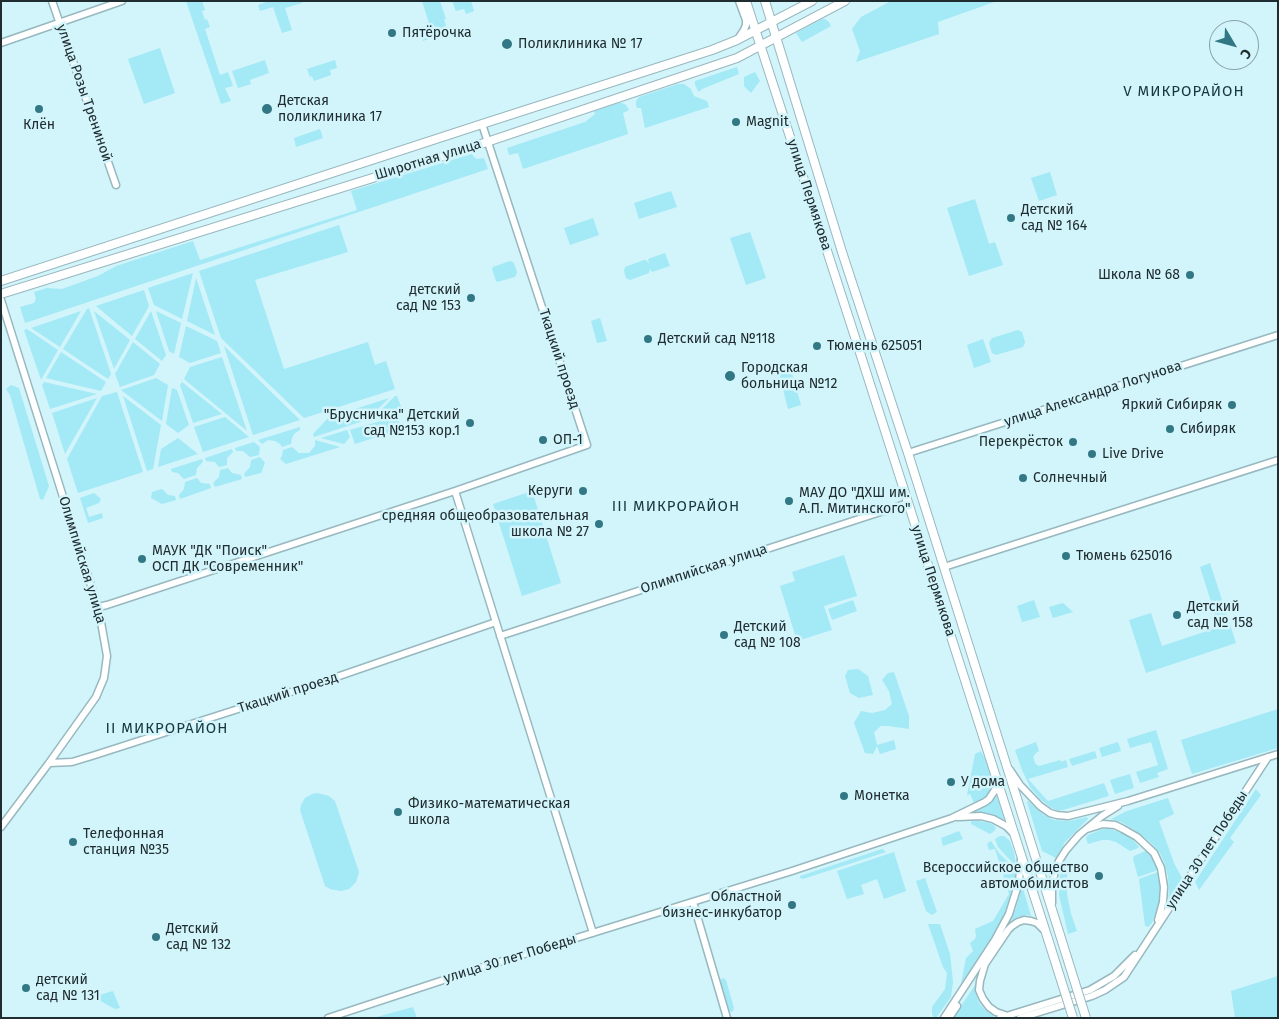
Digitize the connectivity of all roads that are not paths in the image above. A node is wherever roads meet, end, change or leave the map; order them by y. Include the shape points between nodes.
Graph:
1 (52, 1) edge
2 (122, 1) edge
3 (740, 1) edge
4 (746, 1) edge
5 (765, 1) edge
6 (812, 1) edge
7 (845, 1) edge
8 (60, 22) junction
9 (771, 22) junction
10 (756, 31) junction
11 (776, 38) junction
12 (737, 40) junction
13 (1, 44) edge
14 (761, 46) junction
15 (482, 124) junction
16 (488, 141) junction
17 (116, 185) dead end
18 (1, 281) edge
19 (1, 294) edge
20 (1, 300) edge
21 (1278, 334) edge
22 (908, 453) junction
23 (1278, 460) edge
24 (455, 490) junction
25 (908, 503) junction
26 (944, 567) junction
27 (98, 607) junction
28 (496, 622) junction
29 (500, 636) junction
30 (1278, 754) edge
31 (1268, 758) junction
32 (1006, 762) junction
33 (49, 763) junction
34 (995, 773) junction
35 (1128, 801) junction
36 (952, 818) junction
37 (1, 827) edge
38 (1087, 829) junction
39 (1015, 836) junction
40 (1021, 853) junction
41 (693, 902) junction
42 (1052, 910) junction
43 (593, 933) junction
44 (1151, 935) junction
45 (1047, 936) junction
46 (1146, 943) junction
47 (985, 964) junction
48 (1003, 1017) edge
49 (328, 1018) edge
50 (727, 1018) edge
51 (944, 1018) edge
52 (950, 1018) edge
53 (1020, 1018) edge
54 (1073, 1018) edge
55 (1086, 1018) edge

1 - 8 street, улица Розы Трениной
2 - 8 street
3 - 12 street via 746,25
4 - 10 main road, улица Пермякова
5 - 9 main road, улица Пермякова
6 - 9 main road, Широтная улица
7 - 11 main road, Широтная улица
8 - 13 street
8 - 17 street, улица Розы Трениной
9 - 10 main road, Широтная улица
9 - 11 main road, улица Пермякова
10 - 12 main road, Широтная улица
10 - 14 main road, улица Пермякова
11 - 14 main road, Широтная улица
11 - 22 main road, улица Пермякова
12 - 15 main road, Широтная улица
14 - 16 main road, Широтная улица via 737,58
14 - 25 main road, улица Пермякова
15 - 16 street, Ткацкий проезд
15 - 18 main road, Широтная улица
16 - 19 main road, Широтная улица
16 - 24 street, Ткацкий проезд via 587,445
20 - 27 street, Олимпийская улица
21 - 22 street, улица Александра Логунова
22 - 26 main road, улица Пермякова
23 - 26 street
24 - 27 street
24 - 28 street
25 - 29 street, Олимпийская улица
25 - 34 main road, улица Пермякова
26 - 32 main road, улица Пермякова
27 - 33 street, Олимпийская улица via 107,656 104,678 96,697
28 - 29 street
28 - 33 street, Ткацкий проезд via 95,755 72,762
29 - 43 street
30 - 31 street, улица 30 лет Победы
31 - 35 street, улица 30 лет Победы
31 - 44 street, улица 30 лет Победы
32 - 35 street via 1026,793 1045,810 1057,815
32 - 42 main road, улица Пермякова
33 - 37 street, Олимпийская улица
34 - 36 street via 996,785 989,799
34 - 39 main road, улица Пермякова
35 - 38 street
36 - 39 street via 981,816 993,819
36 - 41 street, улица 30 лет Победы
38 - 42 street via 1071,843 1059,862 1052,884
38 - 44 street via 1103,824 1119,826 1141,840 1156,856 1164,892
39 - 40 main road, улица Пермякова
40 - 45 main road, улица Пермякова
40 - 51 street via 1019,882 1009,914
41 - 43 street, улица 30 лет Победы
41 - 50 street
42 - 55 main road, улица Пермякова, bridge
43 - 49 street, улица 30 лет Победы
44 - 46 street, улица 30 лет Победы
45 - 47 street via 1037,923 1018,922 1008,930
45 - 54 main road, улица Пермякова, bridge
46 - 48 street, улица 30 лет Победы via 1120,971 1102,984
46 - 53 street, улица 30 лет Победы via 1124,976 1105,990
47 - 48 street via 980,981 983,999
47 - 52 street

